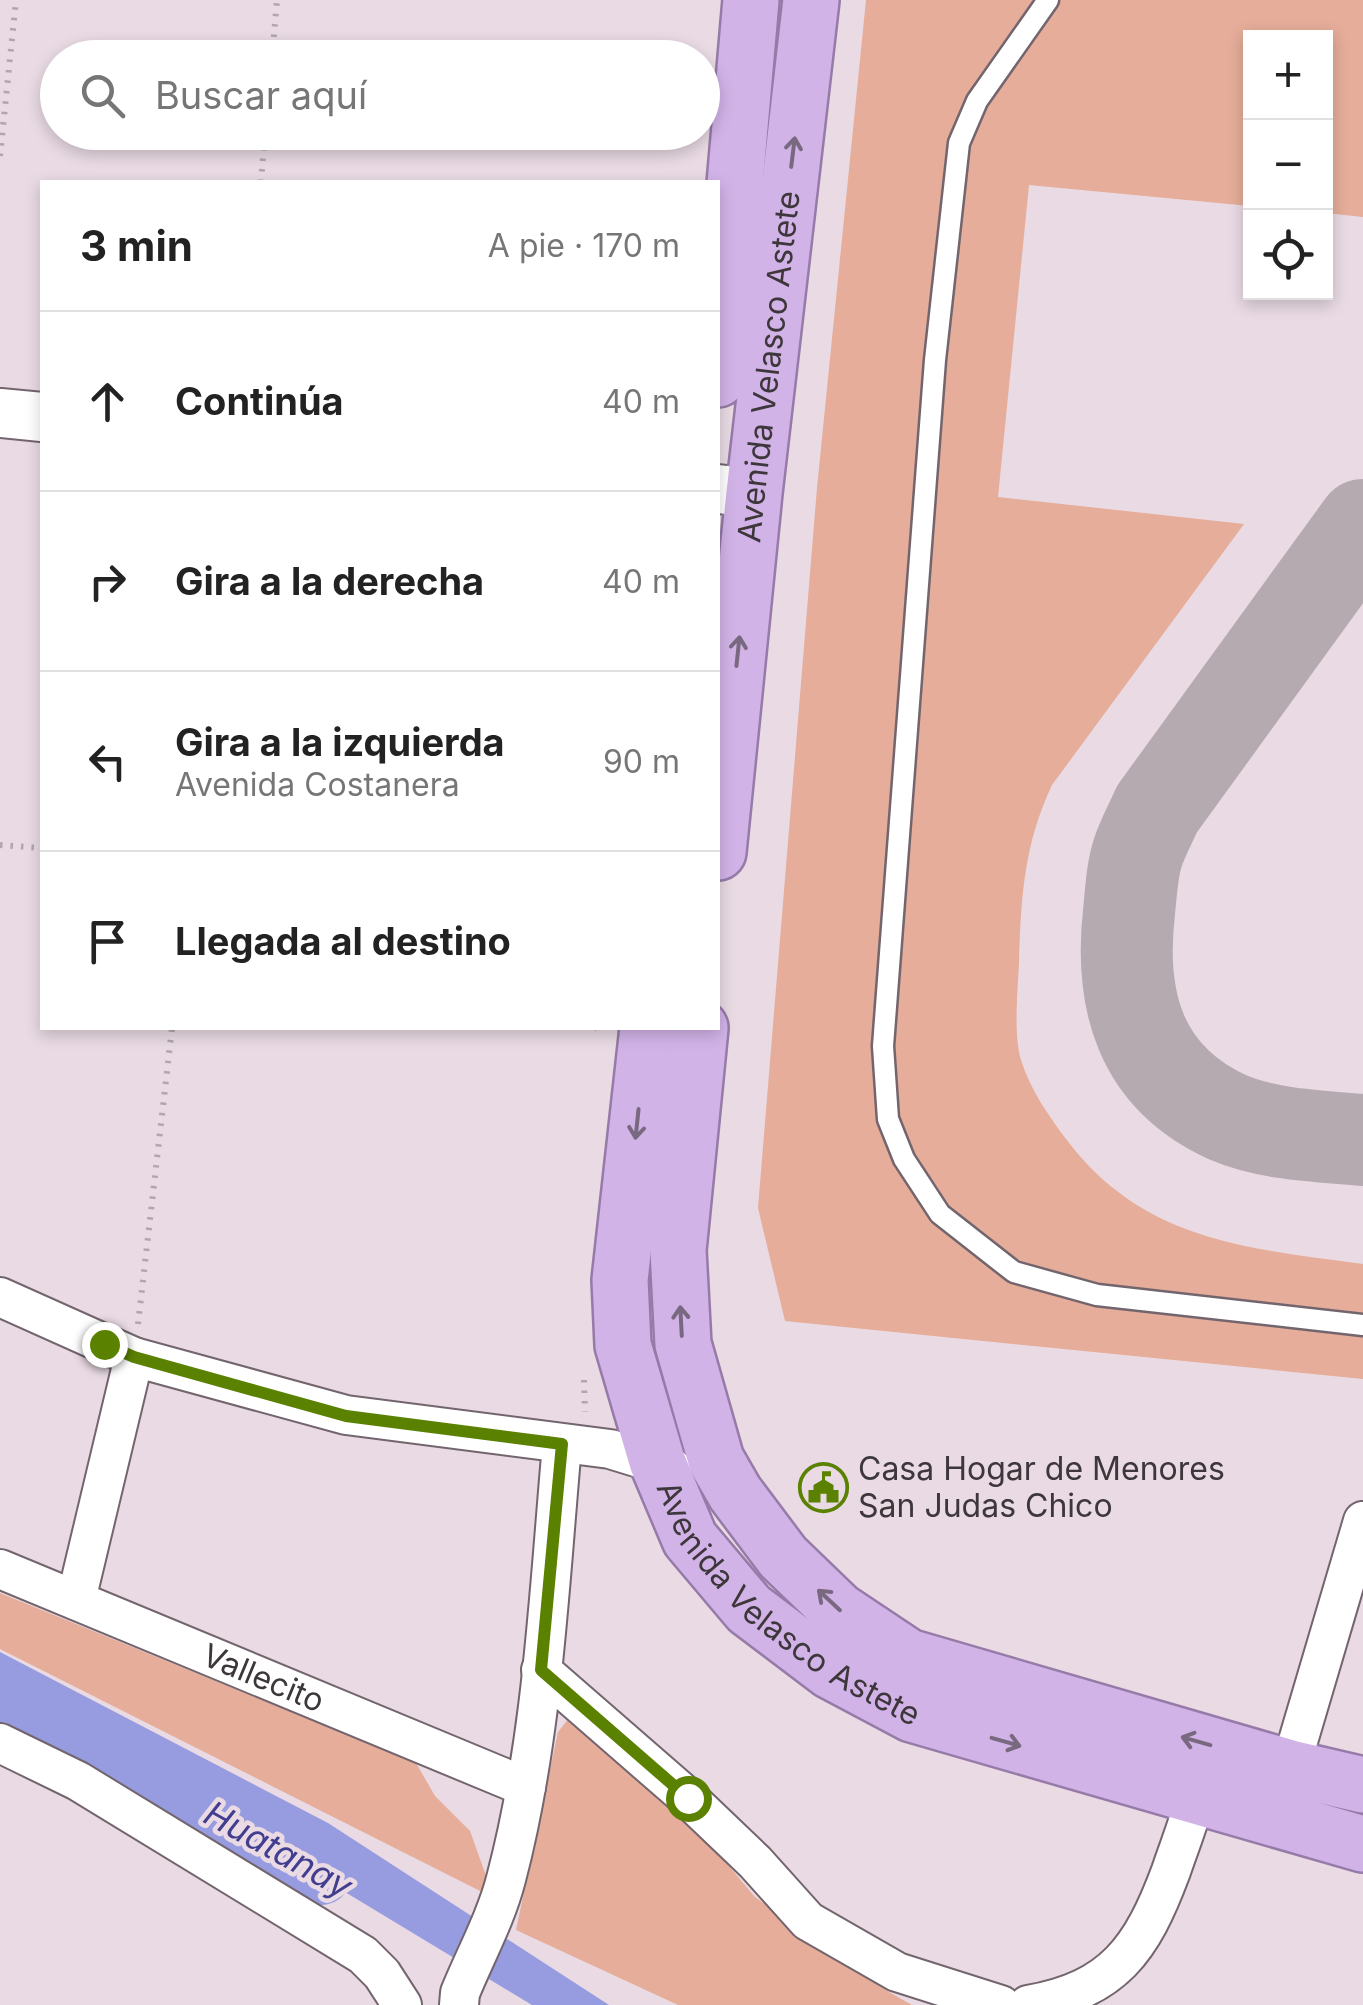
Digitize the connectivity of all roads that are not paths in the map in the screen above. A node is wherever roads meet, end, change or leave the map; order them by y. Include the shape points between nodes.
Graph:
1 (752, 0) edge
2 (811, 0) edge
3 (1048, 0) edge
4 (720, 358) edge
5 (0, 413) edge
6 (40, 417) edge
7 (736, 491) edge
8 (720, 812) edge
9 (648, 1030) edge
10 (700, 1030) edge
11 (0, 1297) edge
12 (1363, 1325) edge
13 (134, 1357) junction
14 (562, 1444) junction
15 (716, 1460) junction
16 (657, 1461) junction
17 (1363, 1520) edge
18 (0, 1569) edge
19 (76, 1600) junction
20 (541, 1670) junction
21 (0, 1744) edge
22 (1290, 1768) junction
23 (1363, 1785) edge
24 (526, 1787) junction
25 (1195, 1798) junction
26 (1276, 1820) junction
27 (1363, 1844) edge
28 (1117, 1969) junction
29 (459, 1999) edge
30 (402, 2005) edge
31 (1001, 2005) edge
32 (1028, 2005) edge
33 (1107, 2005) edge

1 - 4 highway, Avenida Velasco Astete
7 -> 2 highway, Avenida Velasco Astete
3 - 12 lane via 977,101 960,143 935,360 883,1046 888,1119 904,1159 940,1214 1014,1272 1097,1295
5 - 6 street
8 -> 7 highway, Avenida Velasco Astete
9 -> 16 highway, Avenida Velasco Astete via 620,1280 623,1345
15 -> 10 highway, Avenida Velasco Astete via 682,1344 678,1250
11 - 13 street
13 - 14 street via 346,1416
13 - 19 street
14 - 16 street
14 - 20 street
15 - 16 street via 695,1469
22 -> 15 highway, Avenida Velasco Astete via 908,1657 840,1611 783,1557
16 -> 25 highway, Avenida Velasco Astete via 690,1539 749,1609 831,1671 912,1714
17 - 22 street
18 - 19 street, Vallecito
19 - 24 street, Vallecito
20 - 24 street
20 - 31 street via 688,1798 808,1920 897,1972
21 - 30 street via 78,1782 363,1956
22 - 23 highway, Avenida Velasco Astete
22 - 26 street
24 - 29 street via 506,1883
25 - 26 highway, Avenida Velasco Astete
25 - 28 street via 1153,1920
26 - 27 highway, Avenida Velasco Astete
28 - 32 street via 1065,1998
28 - 33 street

